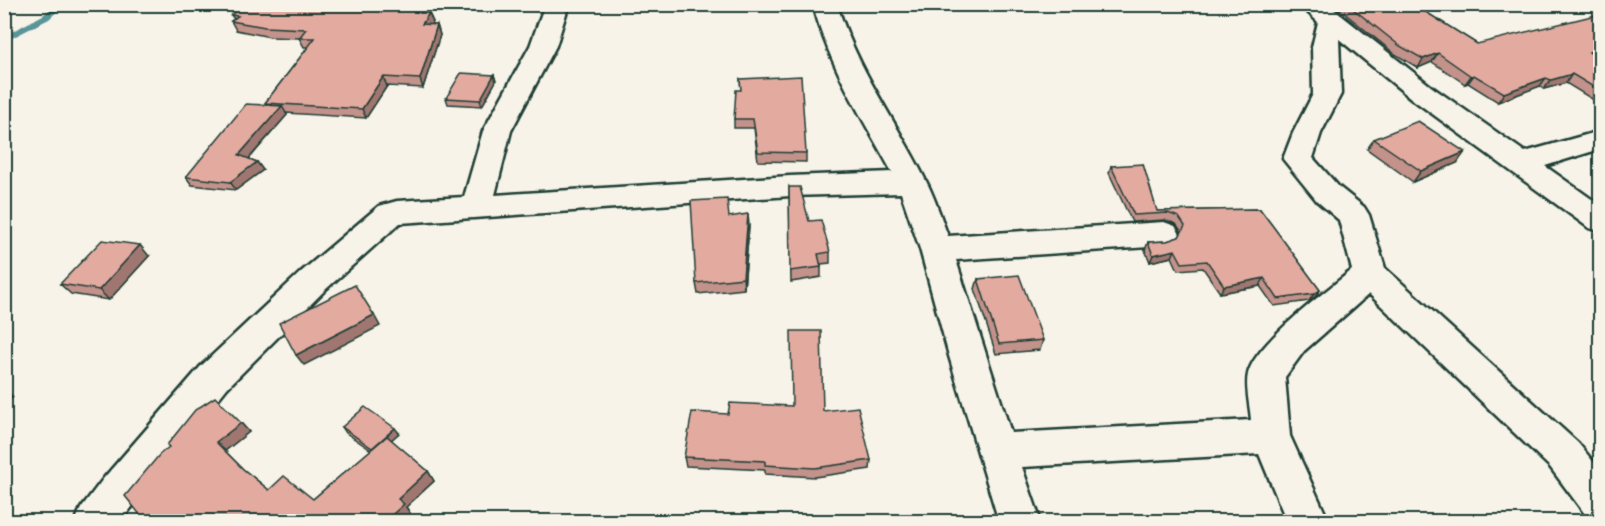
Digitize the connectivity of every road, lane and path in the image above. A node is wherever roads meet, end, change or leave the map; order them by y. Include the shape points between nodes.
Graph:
1 (557, 4) edge
2 (825, 4) edge
3 (1321, 13) edge
4 (1599, 142) edge
5 (1521, 162) junction
6 (912, 183) junction
7 (477, 205) junction
8 (1600, 220) edge
9 (1164, 234) dead end
10 (936, 249) junction
11 (1370, 274) junction
12 (1272, 436) junction
13 (997, 451) junction
14 (1600, 501) edge
15 (96, 522) edge
16 (1020, 522) edge
17 (1308, 522) edge

1 - 7 street via 530,74 497,131
2 - 6 street via 864,96
3 - 5 street via 1422,93
3 - 11 street via 1327,94 1298,159 1353,215
4 - 5 street
5 - 8 street
6 - 7 street via 790,186
6 - 10 street
7 - 15 street via 397,212 383,219 214,377
9 - 10 street
10 - 13 street
11 - 12 street via 1291,341 1266,374
11 - 14 street via 1564,455
12 - 13 street
12 - 17 street
13 - 16 street

